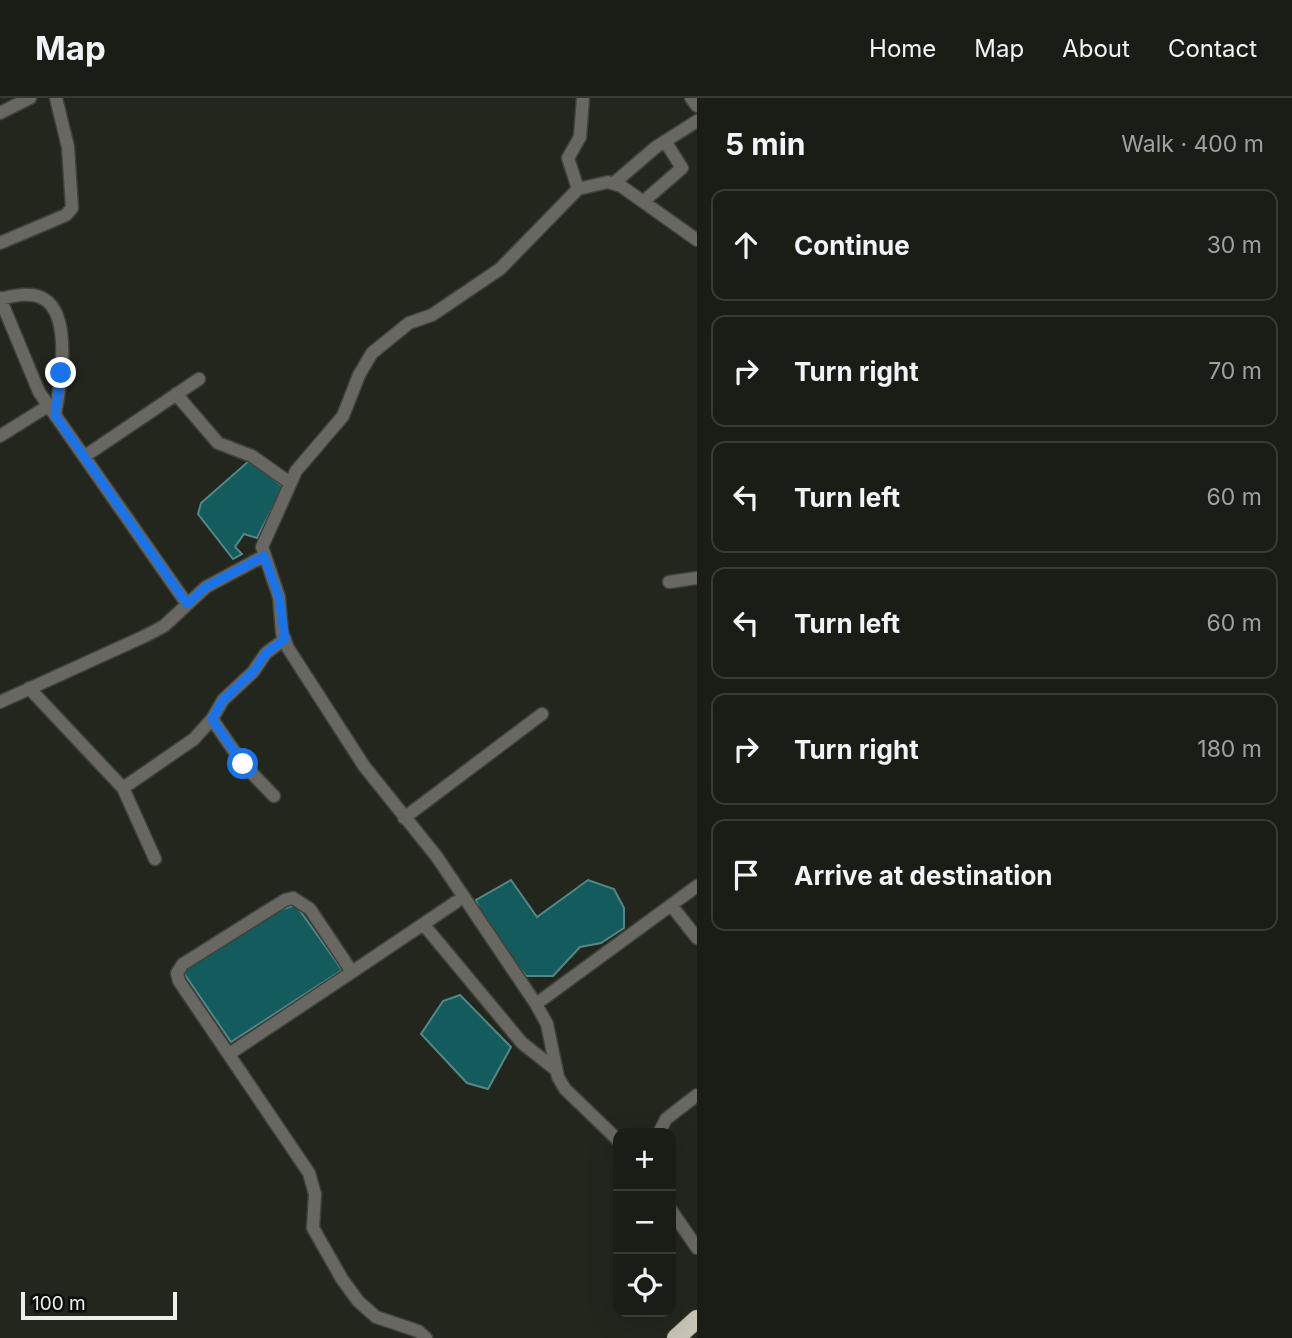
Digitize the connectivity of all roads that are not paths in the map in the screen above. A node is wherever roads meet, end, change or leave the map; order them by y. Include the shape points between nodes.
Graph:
1 (30, 98) edge
2 (56, 98) edge
3 (583, 98) edge
4 (691, 98) edge
5 (697, 106) edge
6 (0, 113) edge
7 (697, 121) edge
8 (665, 141) junction
9 (614, 183) junction
10 (578, 189) junction
11 (644, 201) junction
12 (697, 240) edge
13 (0, 243) edge
14 (0, 299) edge
15 (199, 379) dead end
16 (176, 394) junction
17 (52, 411) junction
18 (0, 436) edge
19 (85, 456) junction
20 (289, 483) junction
21 (264, 556) junction
22 (697, 578) edge
23 (669, 582) dead end
24 (187, 604) junction
25 (285, 639) junction
26 (29, 688) junction
27 (0, 702) edge
28 (542, 713) dead end
29 (212, 719) junction
30 (123, 788) junction
31 (274, 796) dead end
32 (404, 818) junction
33 (155, 859) dead end
34 (697, 886) edge
35 (456, 902) dead end
36 (671, 905) junction
37 (424, 925) junction
38 (697, 938) edge
39 (352, 972) junction
40 (536, 1004) junction
41 (229, 1055) junction
42 (555, 1069) junction
43 (697, 1095) edge
44 (662, 1128) edge
45 (613, 1135) edge
46 (676, 1217) edge
47 (697, 1248) edge
48 (697, 1319) edge
49 (680, 1337) edge
50 (426, 1338) edge

1 - 6 street
2 - 13 street via 68,148 72,208
3 - 10 street via 580,137 568,158
4 - 5 street
7 - 8 street
8 - 9 street
8 - 11 street via 682,168
9 - 10 street
9 - 11 street
10 - 20 street via 500,269 432,315 409,323 372,353 343,416
11 - 12 street
14 - 17 street
14 - 17 street via 36,296 58,316 61,373
15 - 16 street
16 - 19 street
16 - 20 street via 218,443 252,456
17 - 18 street
17 - 19 street
19 - 24 street
20 - 21 street via 262,540
21 - 24 street via 206,587
21 - 25 street via 279,597
22 - 23 street
24 - 26 street via 164,626
25 - 29 street via 223,700
25 - 32 street via 364,766
26 - 27 street
26 - 30 street
28 - 32 street
29 - 30 street via 194,739
29 - 31 street via 243,764
30 - 33 street
32 - 40 street via 437,857
34 - 36 street
35 - 37 street
36 - 38 street
36 - 40 street
37 - 39 street
37 - 42 street via 522,1043
39 - 41 street
39 - 41 street via 310,909 293,898 183,964 177,973 179,981
40 - 42 street via 547,1024
41 - 50 street via 309,1173 315,1194 313,1228 342,1279 376,1317
42 - 45 street via 565,1089
43 - 44 street via 666,1119
46 - 47 street
48 - 49 highway

